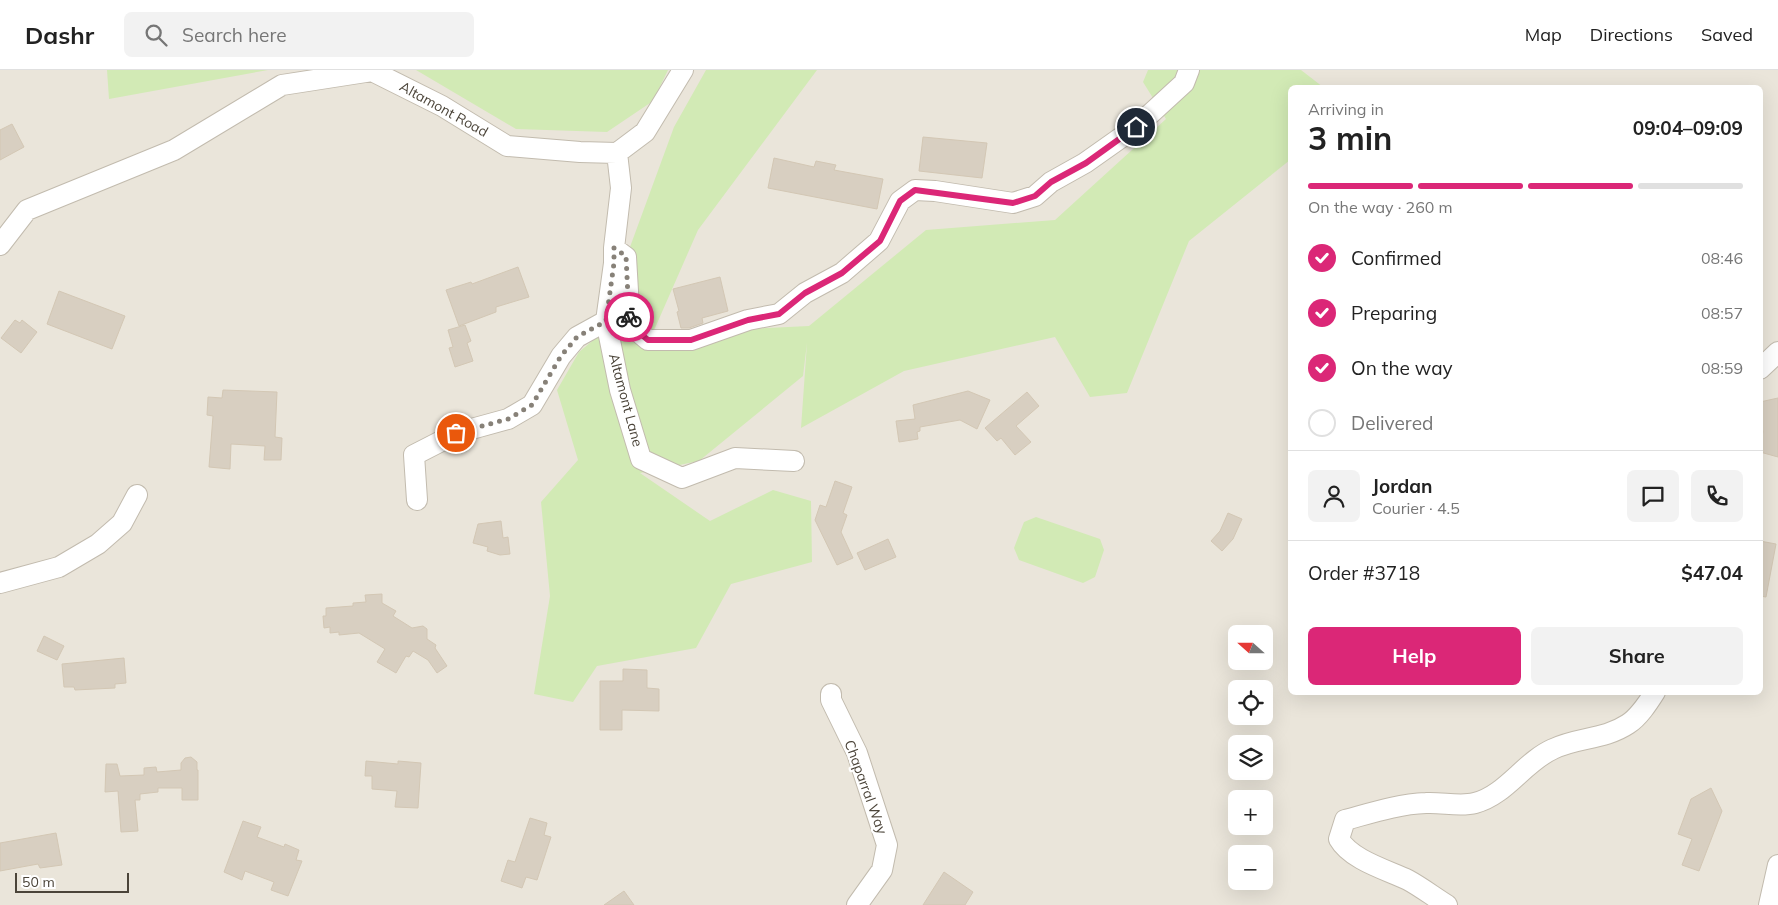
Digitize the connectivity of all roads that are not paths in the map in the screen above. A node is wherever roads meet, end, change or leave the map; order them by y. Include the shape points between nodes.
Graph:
1 (683, 70) edge
2 (1189, 70) edge
3 (617, 153) junction
4 (0, 245) edge
5 (614, 248) junction
6 (606, 321) junction
7 (1778, 352) edge
8 (1763, 366) edge
9 (794, 461) dead end
10 (137, 495) dead end
11 (417, 500) dead end
12 (0, 584) edge
13 (830, 694) dead end
14 (1653, 695) edge
15 (1778, 865) edge
16 (857, 905) edge
17 (1447, 905) edge
18 (1769, 905) edge

1 - 3 street via 645,132
2 - 5 street via 1184,83 1136,127 1086,163 1051,182 1035,196 1013,203 915,190 900,201 880,241 842,273 805,293 779,314 748,320 691,340 648,340 630,325 626,256
3 - 4 street, Altamont Road via 507,146 442,106 372,70 282,85 174,150 27,210
3 - 5 street, Altamont Lane via 622,188
5 - 6 street, Altamont Lane
6 - 9 street, Altamont Lane via 620,390 641,459 682,478 735,458
6 - 11 street via 577,337 561,356 532,405 508,419 456,433 414,455
7 - 8 street
10 - 12 street via 122,523 98,544 58,567
13 - 16 street, Chaparral Way via 857,753 887,845 882,870
14 - 17 street via 1629,724 1604,736 1552,749 1497,793 1475,803 1426,803 1388,808 1345,820 1339,839 1344,848 1409,881
15 - 18 street

